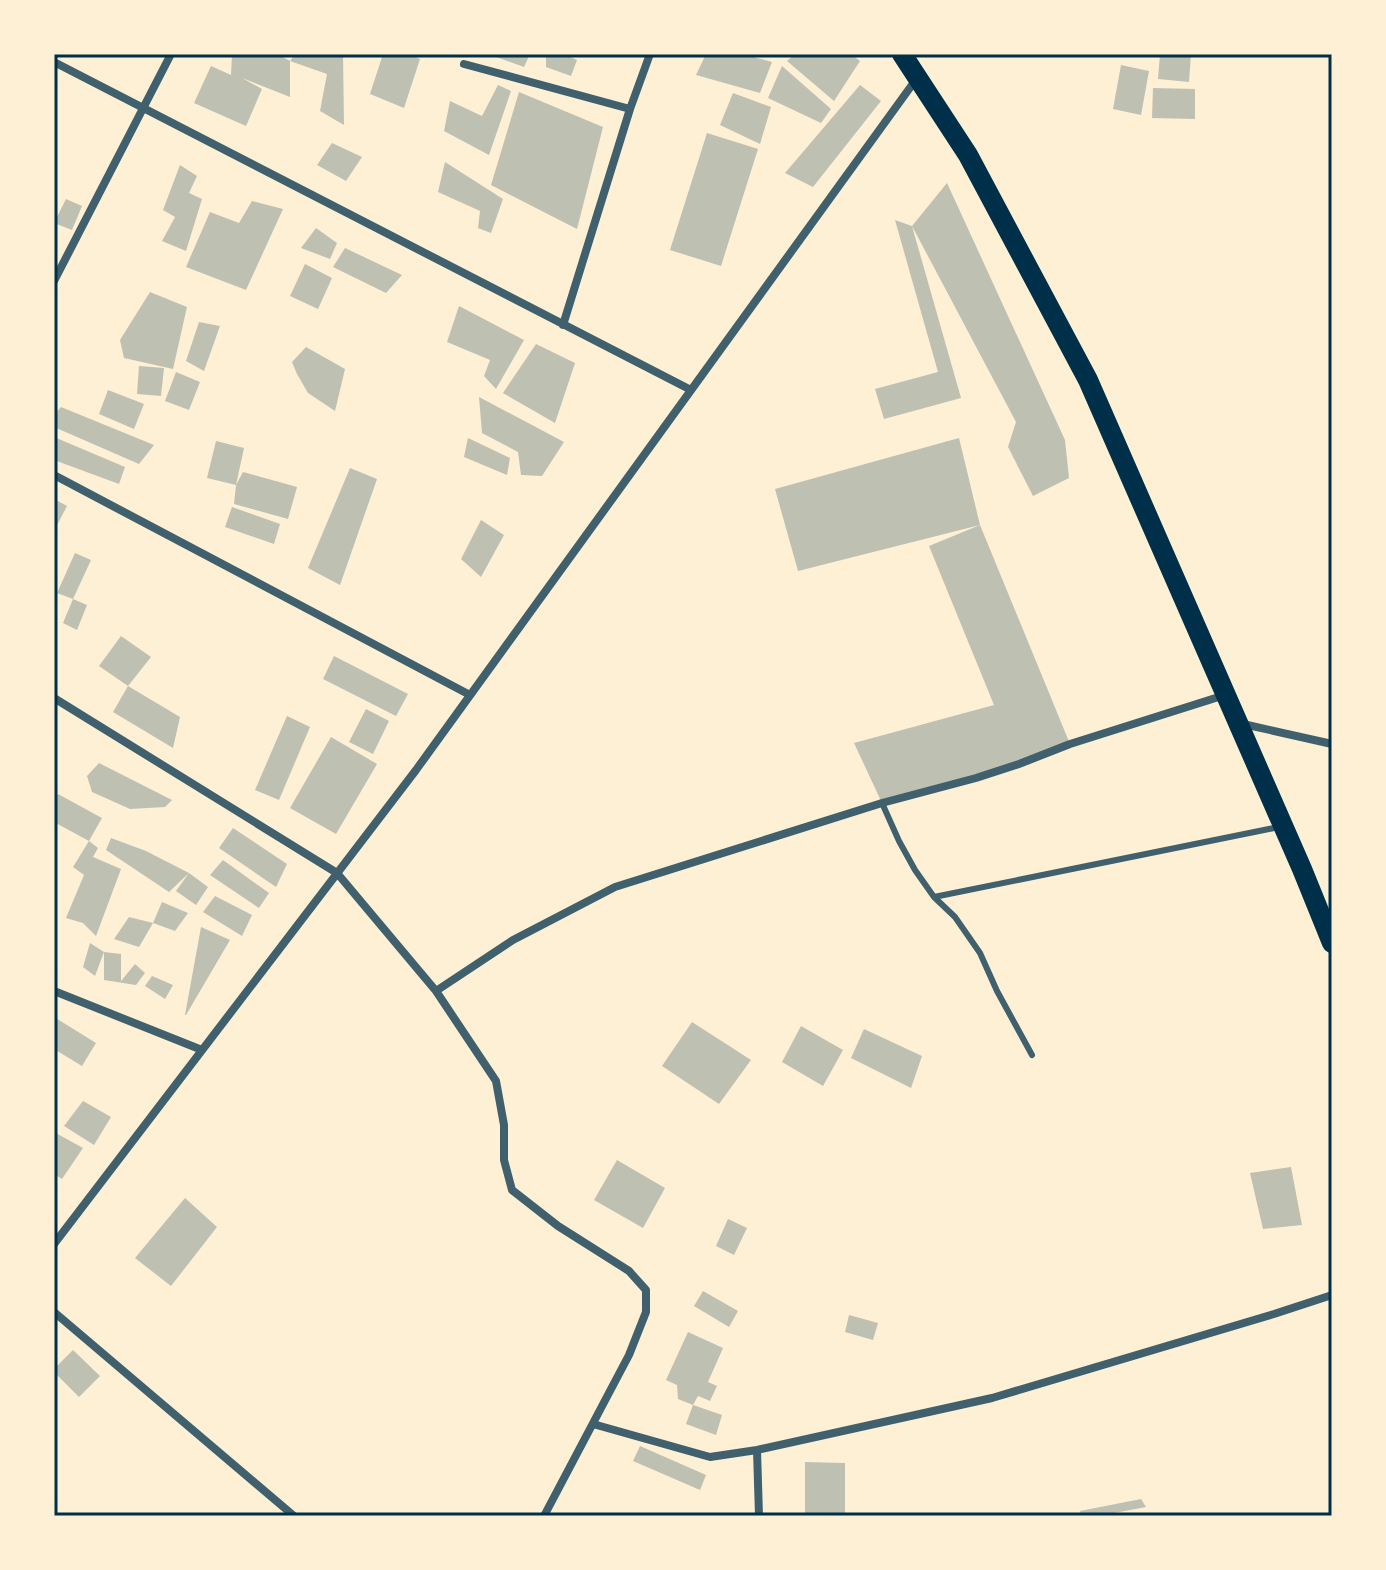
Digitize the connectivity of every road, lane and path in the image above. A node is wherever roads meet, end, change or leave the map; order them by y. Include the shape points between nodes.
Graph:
1 (171, 54) edge
2 (650, 54) edge
3 (902, 54) edge
4 (54, 62) edge
5 (464, 64) dead end
6 (917, 77) junction
7 (143, 109) junction
8 (630, 109) junction
9 (54, 281) edge
10 (563, 325) junction
11 (691, 390) junction
12 (54, 475) edge
13 (470, 695) junction
14 (1226, 695) junction
15 (54, 698) edge
16 (1238, 723) junction
17 (1332, 744) edge
18 (882, 803) junction
19 (1283, 826) junction
20 (337, 873) junction
21 (934, 897) junction
22 (1332, 943) edge
23 (54, 991) edge
24 (436, 991) junction
25 (202, 1050) junction
26 (1032, 1055) dead end
27 (54, 1244) edge
28 (1332, 1295) edge
29 (54, 1312) edge
30 (593, 1424) junction
31 (757, 1450) junction
32 (294, 1516) edge
33 (544, 1516) edge
34 (759, 1516) edge

1 - 7 street
2 - 8 street
3 - 6 main road
4 - 7 street
5 - 8 street
6 - 11 street
6 - 14 main road via 968,155 1088,380
7 - 9 street
7 - 10 street
8 - 10 street
10 - 11 street
11 - 13 street
12 - 13 street
13 - 20 street
14 - 16 main road
14 - 18 street via 976,778
15 - 20 street
16 - 17 street
16 - 19 main road
18 - 21 lane
18 - 24 street via 615,887 513,940
19 - 21 lane
19 - 22 main road
20 - 24 street
20 - 25 street
21 - 26 lane via 980,953
23 - 25 street
24 - 30 street via 496,1081 512,1190 629,1271 646,1290 641,1327
25 - 27 street
28 - 31 street via 992,1398
29 - 32 street
30 - 31 street via 710,1457
30 - 33 street
31 - 34 street

